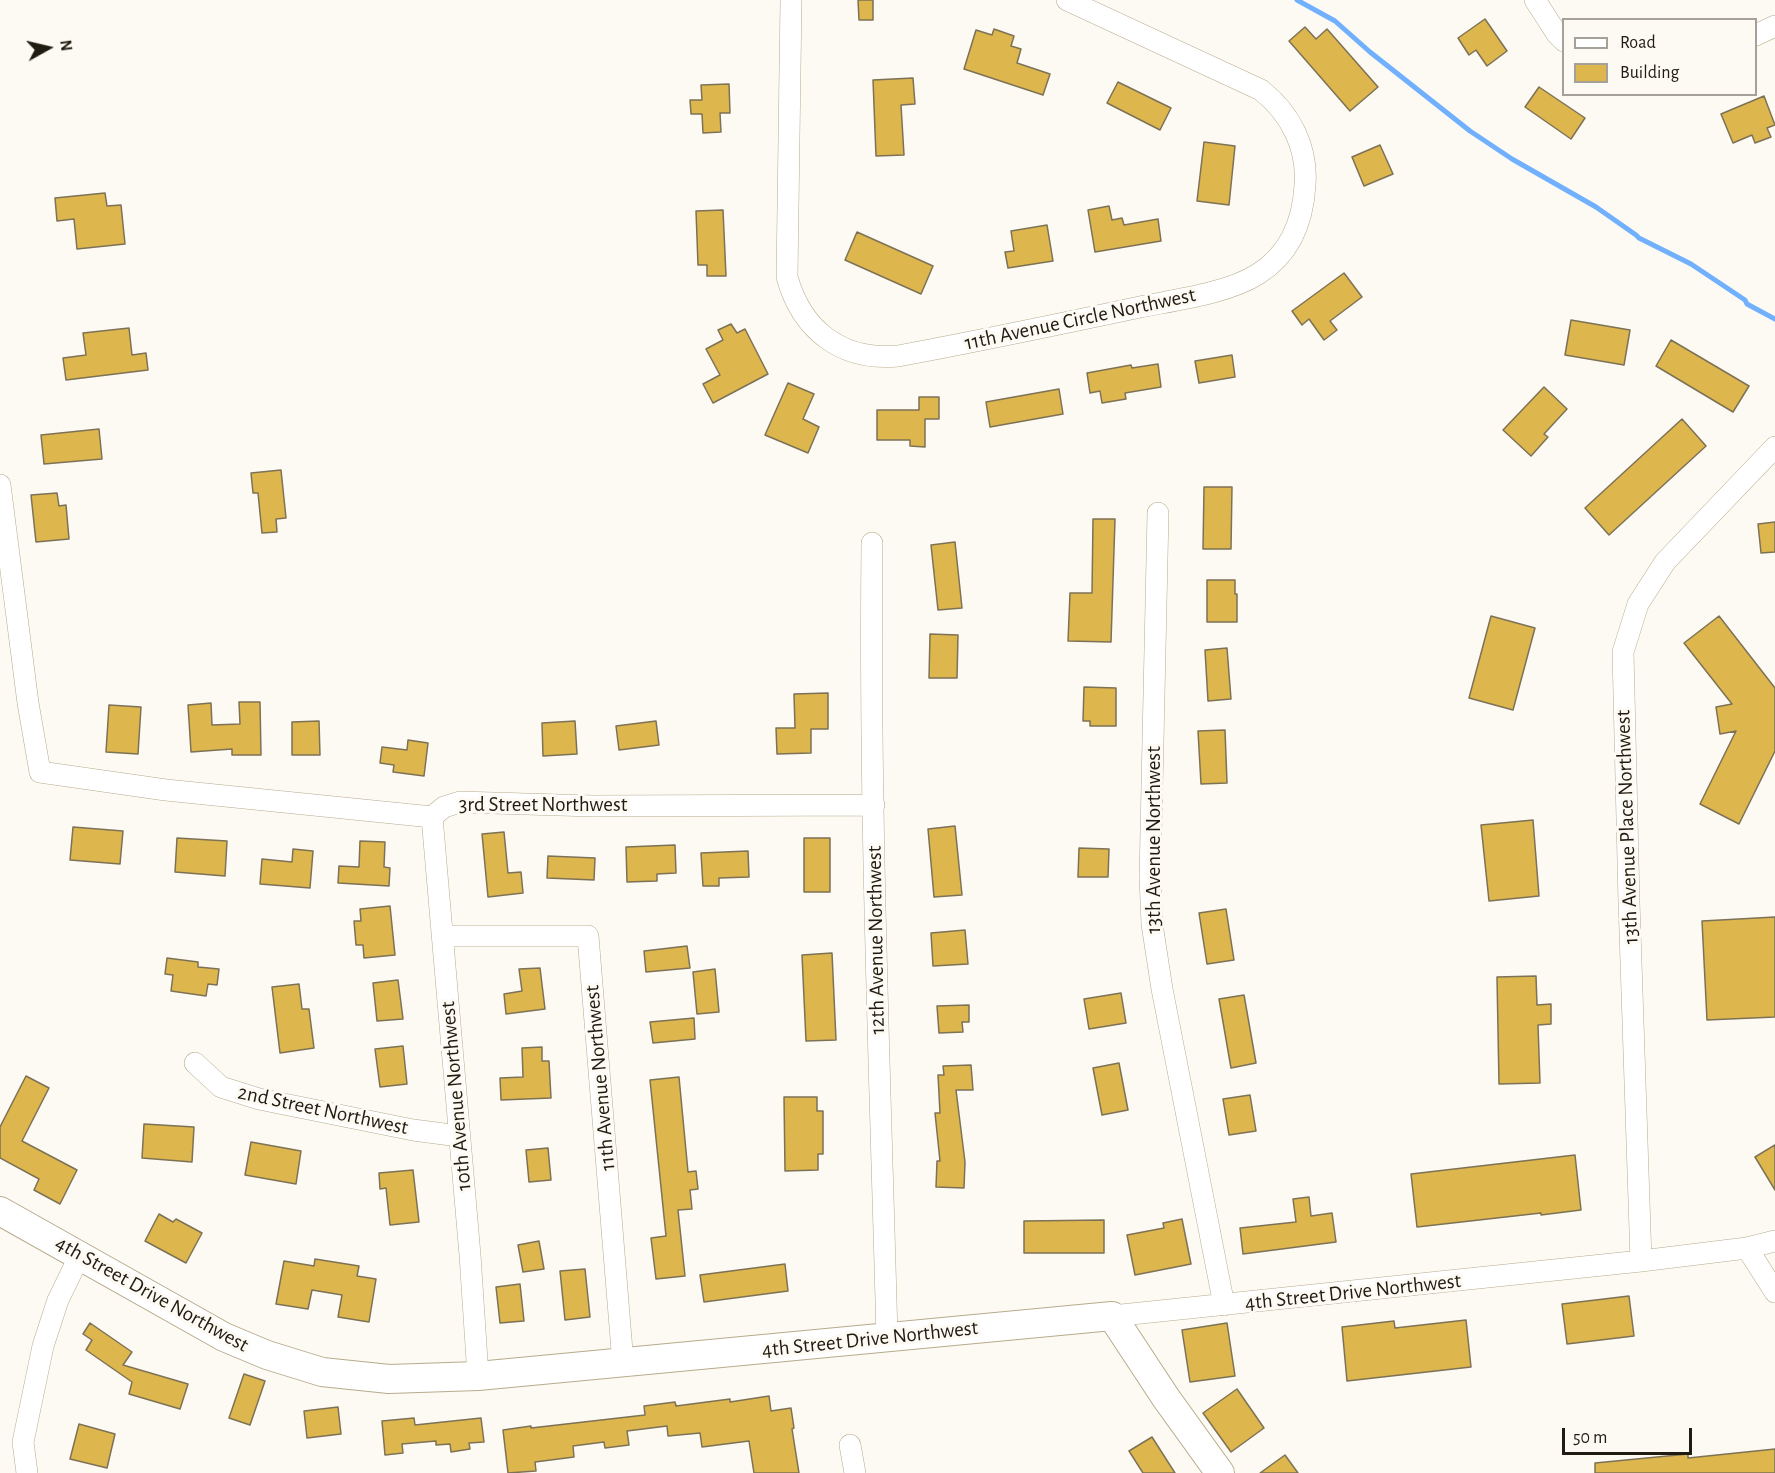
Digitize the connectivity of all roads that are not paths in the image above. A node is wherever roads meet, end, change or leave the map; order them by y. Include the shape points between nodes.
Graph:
1 (791, 0) edge
2 (1068, 0) edge
3 (1535, 0) edge
4 (1775, 26) edge
5 (1757, 34) edge
6 (1562, 39) edge
7 (1775, 447) edge
8 (0, 485) edge
9 (1158, 513) dead end
10 (872, 543) dead end
11 (874, 805) junction
12 (432, 817) junction
13 (443, 936) junction
14 (195, 1063) dead end
15 (459, 1136) junction
16 (0, 1211) edge
17 (1775, 1241) edge
18 (1747, 1248) junction
19 (80, 1255) junction
20 (1641, 1261) junction
21 (1775, 1292) edge
22 (1224, 1305) junction
23 (1112, 1316) junction
24 (887, 1338) junction
25 (623, 1363) junction
26 (478, 1376) junction
27 (850, 1444) dead end
28 (23, 1469) edge
29 (855, 1473) edge
30 (1220, 1473) edge

1 - 2 street, 11th Avenue Circle Northwest via 787,277 806,318 827,339 854,352 884,357 1014,334 1220,289 1259,274 1282,255 1293,238 1305,188 1303,150 1287,117 1271,98
3 - 6 street
4 - 5 street
7 - 20 street, 13th Avenue Place Northwest via 1665,562 1638,604 1623,652
8 - 12 street, 3rd Street Northwest via 40,772 166,790
9 - 22 street, 13th Avenue Northwest via 1152,924
10 - 11 street, 12th Avenue Northwest
11 - 12 street, 3rd Street Northwest via 593,806 460,802 444,807
11 - 24 street, 12th Avenue Northwest
12 - 13 street, 10th Avenue Northwest
13 - 15 street, 10th Avenue Northwest
13 - 25 street, 11th Avenue Northwest via 588,936
14 - 15 street, 2nd Street Northwest via 221,1087 259,1099
15 - 26 street, 10th Avenue Northwest
16 - 19 main road, 4th Street Drive Northwest
17 - 18 street, 4th Street Drive Northwest
18 - 20 street, 4th Street Drive Northwest
18 - 21 street
19 - 26 main road, 4th Street Drive Northwest via 224,1337 299,1366 389,1379
19 - 28 street via 58,1300 43,1346 22,1442
20 - 22 street, 4th Street Drive Northwest
22 - 23 street, 4th Street Drive Northwest
23 - 24 main road, 4th Street Drive Northwest
23 - 30 main road
24 - 25 main road, 4th Street Drive Northwest
25 - 26 main road, 4th Street Drive Northwest
27 - 29 street

